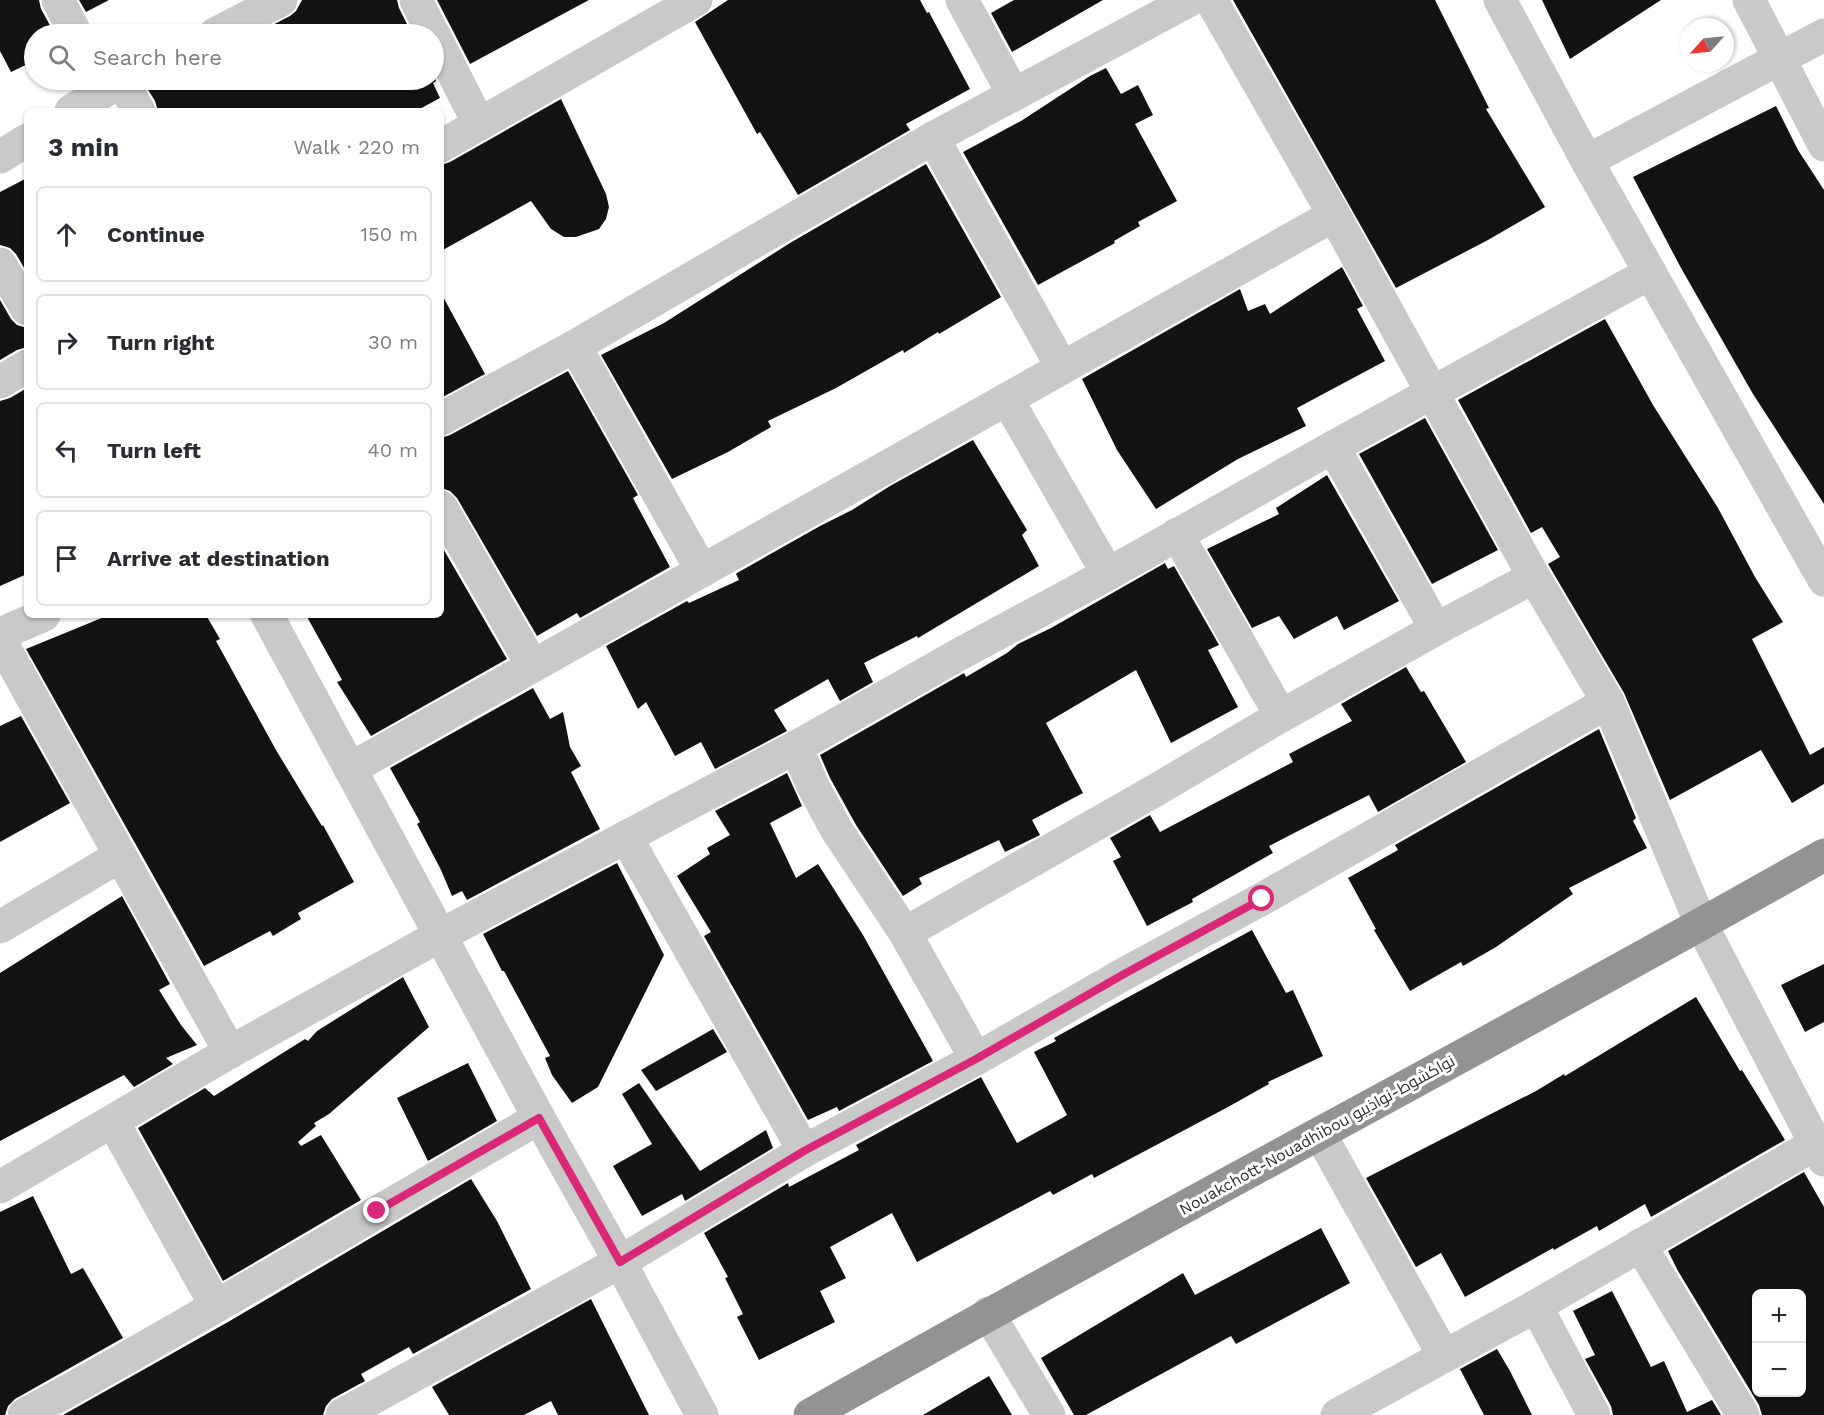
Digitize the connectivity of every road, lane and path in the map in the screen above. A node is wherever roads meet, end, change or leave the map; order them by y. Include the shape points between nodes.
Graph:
1 (57, 0) edge
2 (281, 0) edge
3 (416, 0) edge
4 (696, 0) edge
5 (962, 0) edge
6 (1190, 0) edge
7 (1211, 0) edge
8 (1500, 0) edge
9 (1749, 0) edge
10 (70, 24) edge
11 (234, 24) edge
12 (428, 24) edge
13 (1824, 35) edge
14 (444, 56) edge
15 (1780, 60) junction
16 (101, 90) edge
17 (120, 90) edge
18 (1014, 95) junction
19 (75, 108) edge
20 (136, 108) edge
21 (479, 124) junction
22 (933, 138) junction
23 (24, 142) edge
24 (444, 144) edge
25 (1824, 145) edge
26 (0, 157) edge
27 (1587, 161) junction
28 (1334, 215) junction
29 (0, 264) edge
30 (1650, 273) junction
31 (24, 304) edge
32 (575, 346) junction
33 (1062, 367) junction
34 (24, 368) edge
35 (0, 382) edge
36 (1431, 393) junction
37 (1007, 399) junction
38 (444, 416) edge
39 (1333, 447) junction
40 (444, 512) edge
41 (1177, 534) junction
42 (702, 571) junction
43 (1108, 574) junction
44 (1534, 576) junction
45 (1823, 577) edge
46 (37, 618) edge
47 (269, 618) edge
48 (1436, 629) junction
49 (0, 634) edge
50 (0, 640) edge
51 (532, 665) junction
52 (1608, 702) junction
53 (1281, 716) junction
54 (796, 747) junction
55 (350, 769) junction
56 (626, 837) junction
57 (1824, 855) edge
58 (120, 856) junction
59 (1701, 924) junction
60 (0, 927) edge
61 (905, 933) junction
62 (441, 935) junction
63 (230, 1052) junction
64 (976, 1059) junction
65 (539, 1118) junction
66 (113, 1122) junction
67 (1320, 1134) junction
68 (1821, 1148) edge
69 (804, 1151) junction
70 (0, 1187) edge
71 (1640, 1245) junction
72 (620, 1262) junction
73 (216, 1306) junction
74 (1536, 1306) junction
75 (988, 1313) junction
76 (1444, 1356) junction
77 (24, 1415) edge
78 (342, 1415) edge
79 (702, 1415) edge
80 (810, 1415) edge
81 (1049, 1415) edge
82 (1337, 1415) edge
83 (1594, 1415) edge
84 (1743, 1415) edge

1 - 10 street
2 - 11 street
3 - 12 street
4 - 21 street
5 - 18 street
6 - 18 street
7 - 28 street
8 - 27 street
9 - 15 street
13 - 15 street
14 - 21 street
15 - 25 street
15 - 27 street
16 - 19 street
17 - 20 street
18 - 22 street
21 - 24 street
22 - 32 street
22 - 33 street
23 - 26 street
27 - 30 street
28 - 33 street
28 - 36 street
29 - 31 street
30 - 36 street
30 - 45 street
32 - 38 street
32 - 42 street
33 - 37 street
34 - 35 street
36 - 39 street
36 - 44 street
37 - 42 street
37 - 43 street
39 - 41 street
39 - 48 street
40 - 51 street
41 - 43 street
41 - 53 street
42 - 51 street
43 - 54 street
44 - 48 street
44 - 52 street
46 - 49 street
47 - 55 street
48 - 53 street
50 - 58 street
51 - 55 street
52 - 59 street
52 - 64 street
53 - 61 street
54 - 56 street
54 - 61 street via 836,829
55 - 62 street
56 - 62 street
56 - 69 street
57 - 59 highway, Nouakchott-Nouadhibou نواكشوط-نواذيبو
58 - 60 street
58 - 63 street
59 - 67 highway, Nouakchott-Nouadhibou نواكشوط-نواذيبو
59 - 68 street
61 - 64 street
62 - 63 street
62 - 65 street
63 - 66 street
64 - 69 street
65 - 72 street
65 - 73 street
66 - 70 street
66 - 73 street
67 - 75 highway, Nouakchott-Nouadhibou نواكشوط-نواذيبو
67 - 76 street
68 - 71 street
69 - 72 street
71 - 74 street
71 - 84 street
72 - 78 street
72 - 79 street
73 - 77 street
74 - 76 street
74 - 83 street
75 - 80 highway, Nouakchott-Nouadhibou نواكشوط-نواذيبو
75 - 81 street
76 - 82 street

